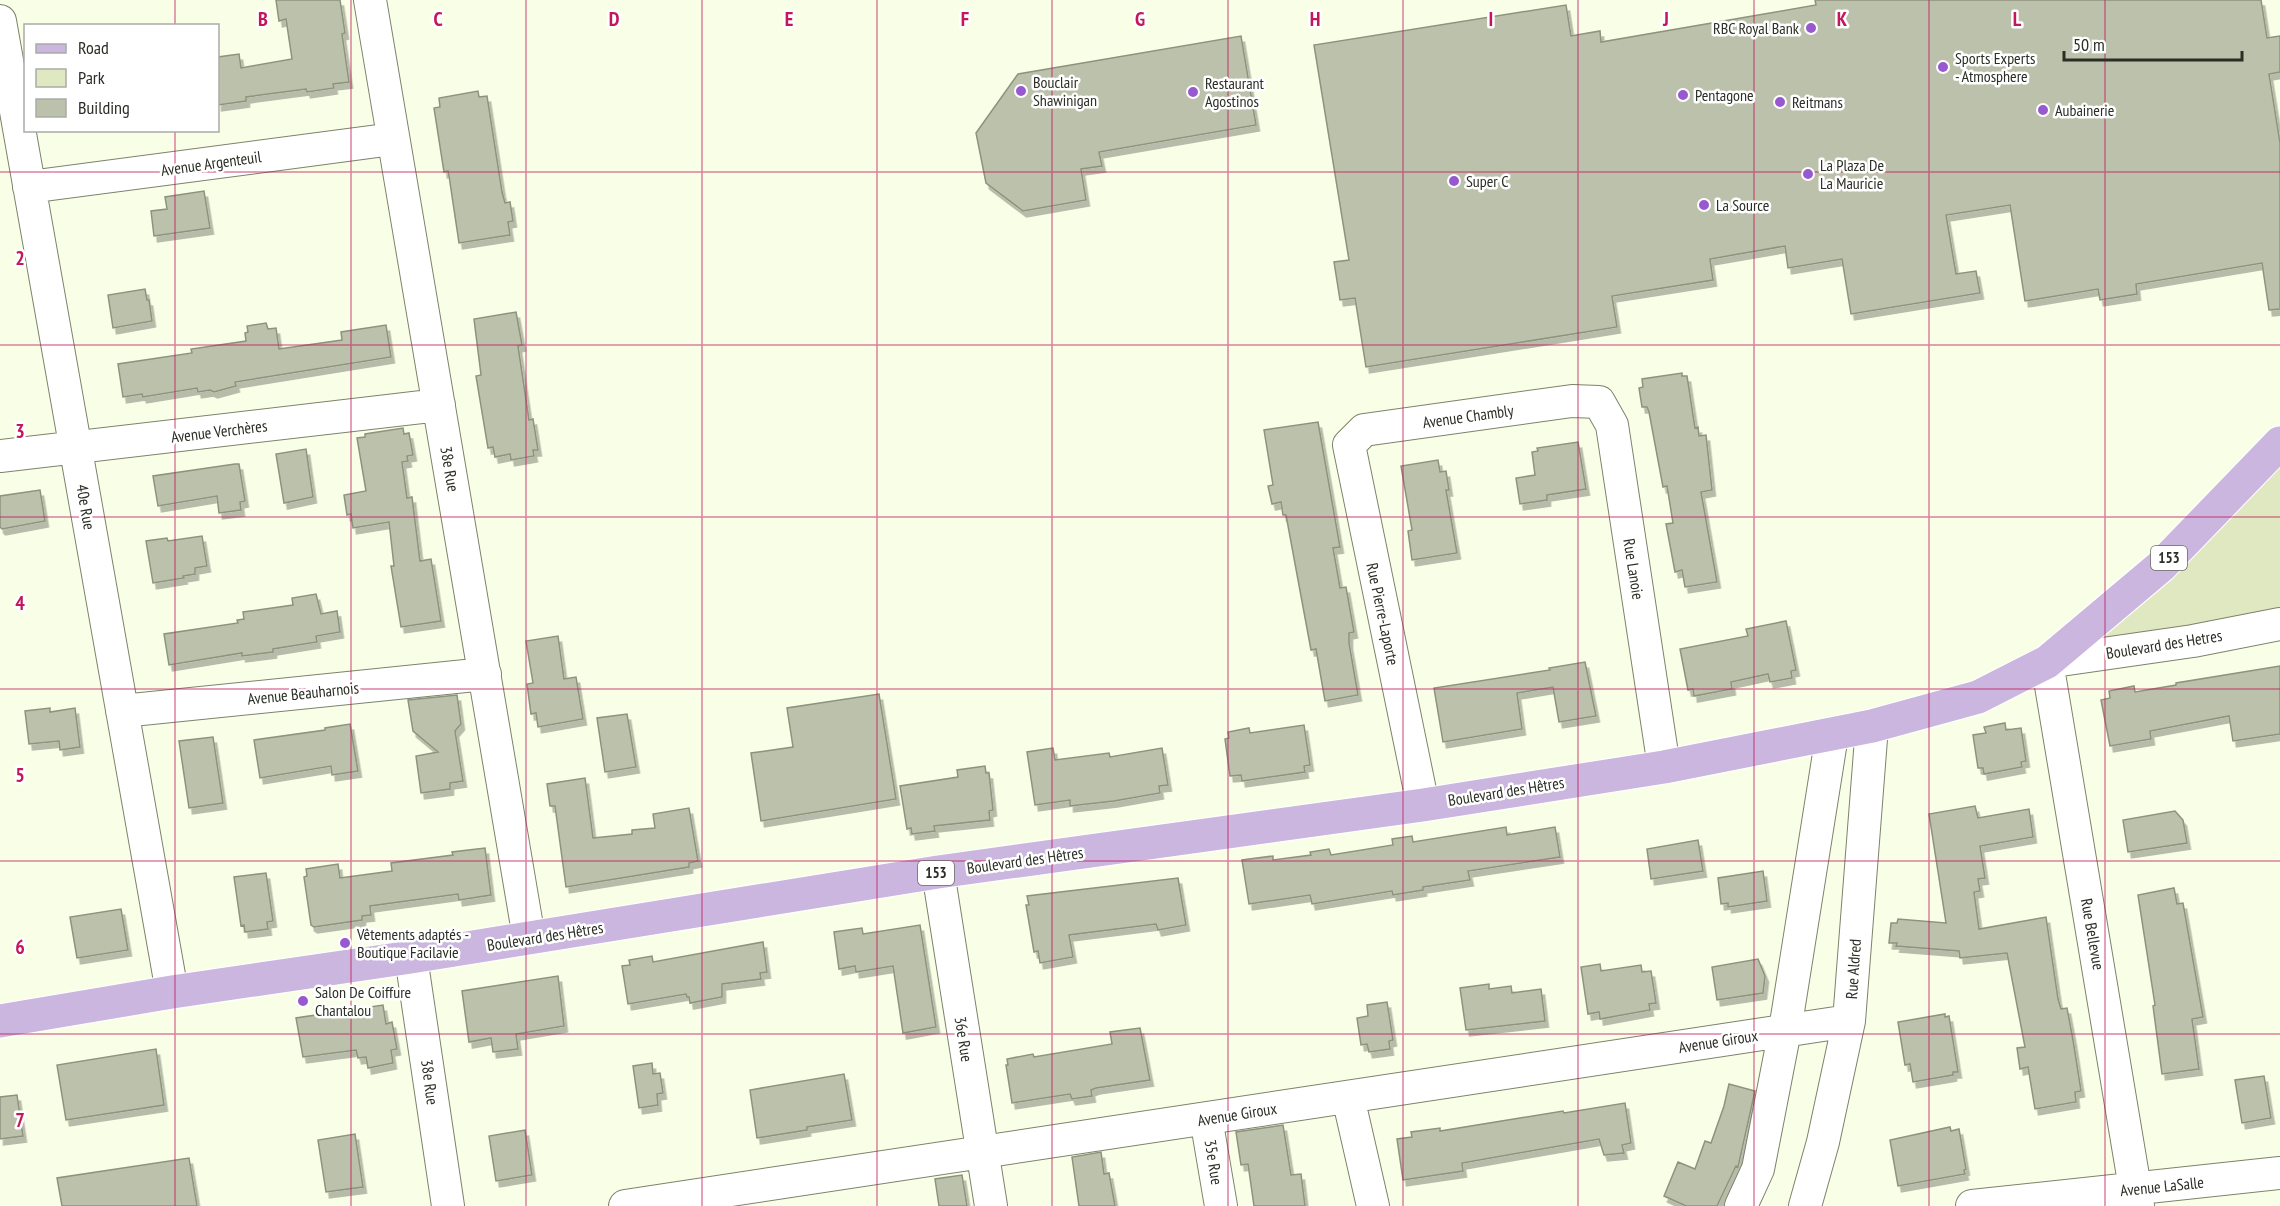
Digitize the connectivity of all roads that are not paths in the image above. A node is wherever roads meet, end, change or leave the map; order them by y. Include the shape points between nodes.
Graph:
1 (370, 0) edge
2 (0, 21) edge
3 (393, 139) junction
4 (29, 187) junction
5 (1572, 401) joint
6 (439, 405) junction
7 (1364, 430) joint
8 (2280, 443) edge
9 (76, 448) junction
10 (0, 456) edge
11 (2280, 624) edge
12 (2047, 662) junction
13 (484, 674) junction
14 (122, 711) junction
15 (1872, 726) junction
16 (1832, 735) junction
17 (1664, 766) junction
18 (1423, 805) junction
19 (938, 872) junction
20 (530, 938) junction
21 (411, 957) junction
22 (172, 992) junction
23 (0, 1021) edge
24 (1849, 1021) junction
25 (1785, 1030) junction
26 (1348, 1097) junction
27 (1206, 1118) junction
28 (982, 1152) junction
29 (2280, 1173) edge
30 (2137, 1197) edge
31 (448, 1206) edge
32 (625, 1206) edge
33 (991, 1206) edge
34 (1221, 1206) edge
35 (1373, 1206) edge
36 (1741, 1206) edge
37 (1805, 1206) edge
38 (1972, 1206) edge

1 - 3 street, 38e Rue
2 - 4 street, 40e Rue
3 - 4 street, Avenue Argenteuil
3 - 6 street, 38e Rue
4 - 9 street, 40e Rue
5 - 7 street, Avenue Chambly
5 - 17 street, Rue Lanoie via 1599,402 1612,425
6 - 9 street, Avenue Verchères
6 - 13 street, 38e Rue
7 - 18 street, Rue Pierre-Laporte via 1349,445
8 - 12 main road, 153 via 2161,566
9 - 10 street, Avenue Verchères
9 - 14 street, 40e Rue
11 - 12 street, Boulevard des Hetres
12 - 15 main road, 153 via 1978,697
12 - 30 street, Rue Bellevue
13 - 14 street, Avenue Beauharnois
13 - 20 street, 38e Rue
14 - 22 street, 40e Rue
15 - 16 main road, Boulevard des Hêtres / 153
15 - 24 street, Rue Aldred
16 - 17 main road, Boulevard des Hêtres / 153
16 - 25 street
17 - 18 main road, Boulevard des Hêtres / 153
18 - 19 main road, Boulevard des Hêtres / 153
19 - 20 main road, Boulevard des Hêtres / 153
19 - 28 street, 36e Rue
20 - 21 main road, Boulevard des Hêtres / 153
21 - 22 main road, Boulevard des Hêtres / 153
21 - 31 street, 38e Rue
22 - 23 main road, Boulevard des Hêtres / 153
24 - 25 street, Avenue Giroux
24 - 37 street, Rue Aldred
25 - 26 street, Avenue Giroux
25 - 36 street via 1758,1169
26 - 27 street, Avenue Giroux
26 - 35 street
27 - 28 street, Avenue Giroux
27 - 34 street, 35e Rue
28 - 32 street, Avenue Giroux
28 - 33 street, 36e Rue
29 - 30 street, Avenue LaSalle
30 - 38 street, Avenue LaSalle

